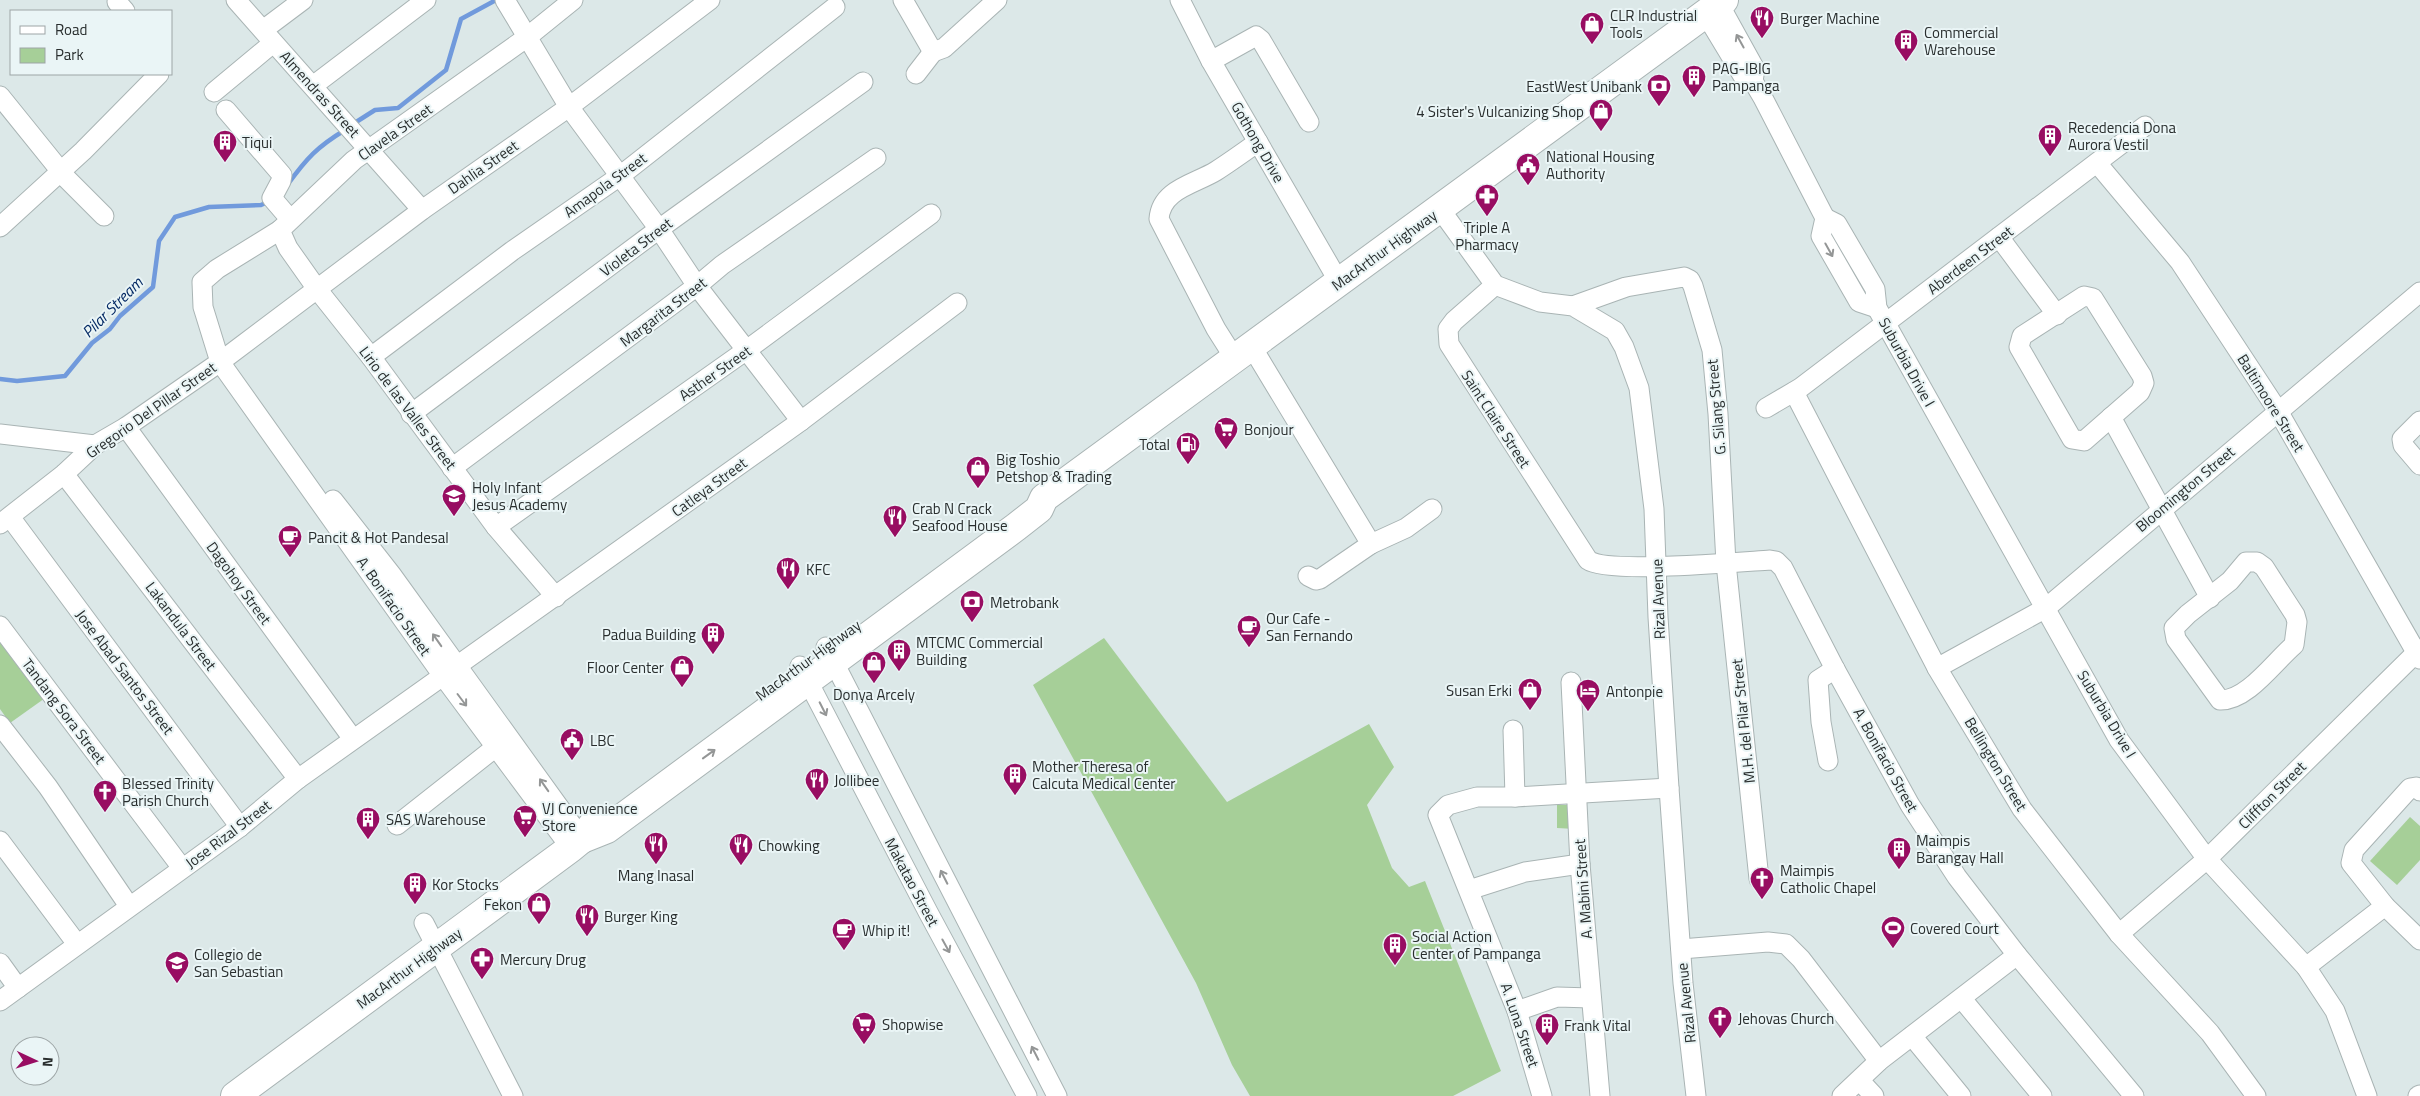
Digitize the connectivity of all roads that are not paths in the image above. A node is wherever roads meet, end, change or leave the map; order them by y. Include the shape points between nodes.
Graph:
1 (236, 0) edge
2 (303, 0) edge
3 (426, 0) edge
4 (573, 0) edge
5 (710, 0) edge
6 (903, 0) edge
7 (997, 0) edge
8 (1180, 0) edge
9 (508, 5) edge
10 (1716, 6) edge
11 (835, 8) dead end
12 (268, 36) junction
13 (526, 38) junction
14 (933, 52) junction
15 (1211, 61) junction
16 (916, 74) dead end
17 (158, 75) edge
18 (863, 82) dead end
19 (314, 85) junction
20 (214, 92) dead end
21 (0, 96) edge
22 (569, 107) junction
23 (226, 110) dead end
24 (1309, 122) dead end
25 (2145, 126) dead end
26 (1258, 142) junction
27 (366, 145) junction
28 (876, 158) dead end
29 (2097, 163) junction
30 (59, 170) junction
31 (620, 176) junction
32 (1440, 209) junction
33 (422, 210) junction
34 (931, 214) dead end
35 (104, 216) dead end
36 (285, 221) junction
37 (0, 227) edge
38 (659, 229) junction
39 (1999, 237) junction
40 (1339, 282) junction
41 (697, 286) junction
42 (1496, 286) junction
43 (317, 290) junction
44 (2420, 292) edge
45 (957, 303) dead end
46 (1573, 306) junction
47 (2057, 315) junction
48 (1881, 316) junction
49 (256, 335) joint
50 (748, 349) junction
51 (1244, 353) junction
52 (221, 354) junction
53 (370, 357) junction
54 (1794, 392) junction
55 (1766, 408) dead end
56 (2278, 411) junction
57 (411, 414) junction
58 (2111, 418) junction
59 (801, 421) junction
60 (2420, 421) edge
61 (126, 428) junction
62 (0, 434) edge
63 (95, 444) junction
64 (2420, 465) edge
65 (452, 468) junction
66 (64, 474) junction
67 (1432, 509) dead end
68 (2162, 509) junction
69 (5, 521) edge
70 (496, 527) junction
71 (1371, 544) junction
72 (1588, 560) joint
73 (1726, 563) junction
74 (1656, 566) junction
75 (1308, 576) dead end
76 (556, 597) junction
77 (2210, 598) junction
78 (2046, 608) junction
79 (0, 626) edge
80 (830, 654) junction
81 (2418, 654) edge
82 (1937, 668) junction
83 (1835, 669) junction
84 (449, 671) junction
85 (804, 673) junction
86 (1571, 682) dead end
87 (0, 725) edge
88 (1513, 730) dead end
89 (353, 739) junction
90 (503, 742) junction
91 (1828, 761) dead end
92 (298, 779) junction
93 (1669, 788) junction
94 (2420, 792) edge
95 (1577, 794) junction
96 (1515, 797) junction
97 (397, 825) dead end
98 (240, 827) junction
99 (0, 841) edge
100 (577, 844) junction
101 (2208, 859) junction
102 (1580, 864) junction
103 (182, 868) junction
104 (1759, 879) dead end
105 (1469, 890) junction
106 (955, 898) junction
107 (129, 906) junction
108 (2384, 906) junction
109 (928, 912) junction
110 (424, 923) dead end
111 (2119, 934) junction
112 (2420, 940) edge
113 (77, 944) junction
114 (437, 947) junction
115 (1681, 949) junction
116 (2017, 955) junction
117 (0, 964) edge
118 (2306, 967) junction
119 (18, 988) junction
120 (1590, 998) junction
121 (1962, 999) junction
122 (0, 1001) edge
123 (1517, 1011) junction
124 (1912, 1036) junction
125 (1879, 1061) junction
126 (1860, 1080) junction
127 (235, 1096) edge
128 (513, 1096) edge
129 (1027, 1096) edge
130 (1057, 1096) edge
131 (1542, 1096) edge
132 (1600, 1096) edge
133 (1696, 1096) edge
134 (1842, 1096) edge
135 (1874, 1096) edge
136 (1962, 1096) edge
137 (2042, 1096) edge
138 (2134, 1096) edge
139 (2256, 1096) edge
140 (2367, 1096) edge

1 - 12 street, Almendras Street
2 - 12 street
3 - 19 street
4 - 13 street, Clavela Street
5 - 22 street, Dahlia Street
6 - 14 street
7 - 14 street via 944,48
8 - 15 street, Gothong Drive
9 - 13 street
10 - 32 highway, MacArthur Highway
10 - 48 street, Suburbia Drive I via 1743,76 1753,81 1825,218 1837,224 1875,289
11 - 31 street, Amapola Street
12 - 19 street, Almendras Street
12 - 20 street
13 - 22 street
13 - 27 street, Clavela Street
14 - 16 street
15 - 24 street via 1256,36
15 - 26 street, Gothong Drive
17 - 30 street via 83,151
18 - 38 street, Violeta Street
19 - 27 street, Almendras Street
21 - 30 street
22 - 31 street
22 - 33 street, Dahlia Street
23 - 36 street via 282,175 272,198
25 - 29 street, Aberdeen Street
26 - 40 street, Gothong Drive
26 - 51 street via 1214,172 1177,189 1160,212 1159,219 1216,329
27 - 33 street, Almendras Street
27 - 36 street, Clavela Street via 354,160
28 - 41 street, Margarita Street via 722,265
29 - 39 street, Aberdeen Street
29 - 56 street, Baltimoore Street via 2175,255
30 - 35 street
30 - 37 street
31 - 38 street
31 - 53 street, Amapola Street via 512,251
32 - 40 highway, MacArthur Highway
32 - 42 street
33 - 43 street, Dahlia Street
34 - 50 street, Asther Street
36 - 43 street via 288,248
36 - 52 street, Clavela Street via 202,282 203,307
38 - 41 street
38 - 57 street, Violeta Street
39 - 47 street
39 - 48 street, Aberdeen Street
40 - 51 highway, MacArthur Highway
41 - 50 street
41 - 65 street, Margarita Street
42 - 46 street, Rizal Avenue via 1540,302
42 - 72 street, Saint Claire Street via 1454,321 1448,329 1448,344
43 - 49 street, Dahlia Street
43 - 53 street, Lirio de las Valles Street
44 - 56 street, Bloomington Street
45 - 59 street, Catleya Street
46 - 73 street, G. Silang Street via 1626,287 1684,277 1690,280 1712,350
46 - 74 street, Rizal Avenue via 1614,331 1624,346 1639,388 1654,509
47 - 58 street via 2084,296 2092,298 2142,376 2144,383 2140,392
47 - 58 street via 2022,336 2019,347 2072,439 2084,441
48 - 54 street, Aberdeen Street
48 - 78 street, Suburbia Drive I
49 - 52 street, Gregorio Del Pillar Street
50 - 59 street
50 - 70 street, Asther Street
51 - 71 street
51 - 80 highway, MacArthur Highway via 1044,498 1039,509
52 - 61 street, Gregorio Del Pillar Street
52 - 84 street, A. Bonifacio Street
53 - 57 street, Lirio de las Valles Street
54 - 55 street, Aberdeen Street
54 - 82 street, Bellington Street
56 - 68 street, Bloomington Street
56 - 81 street, Baltimoore Street
57 - 65 street, Lirio de las Valles Street
58 - 68 street
59 - 76 street, Catleya Street
60 - 64 street via 2402,440
61 - 63 street, Gregorio Del Pillar Street
61 - 89 street, Dagohoy Street
62 - 63 street
63 - 66 street, Gregorio Del Pillar Street
65 - 70 street, Lirio de las Valles Street
66 - 69 street, Gregorio Del Pillar Street
66 - 92 street, Lakandula Street
67 - 71 street via 1406,528
68 - 77 street
68 - 78 street, Bloomington Street
69 - 98 street, Jose Abad Santos Street
70 - 76 street, Lirio de las Valles Street
71 - 75 street via 1320,579
72 - 74 street, A. Bonifacio Street via 1599,566
73 - 74 street, A. Bonifacio Street
73 - 83 street, A. Bonifacio Street via 1776,561 1783,568
73 - 104 street, M.H. del Pilar Street
74 - 93 street, Rizal Avenue
76 - 84 street, Catleya Street
77 - 77 street via 2180,621 2174,628 2174,634 2220,700 2230,700 2241,695 2294,645 2295,615 2264,567 2257,562 2246,562 2230,582
78 - 82 street, Bloomington Street
78 - 101 street, Suburbia Drive I via 2119,740
79 - 103 street, Tandang Sora Street
80 - 85 highway, MacArthur Highway
106 -> 80 street, Makatao Street
81 - 101 street, Cliffton Street
82 - 111 street, Bellington Street via 2022,810
83 - 91 street via 1818,680
83 - 116 street, A. Bonifacio Street via 1916,813 1957,877
84 - 89 street, Jose Rizal Street
84 - 90 street, A. Bonifacio Street
85 - 100 highway, MacArthur Highway via 607,829
85 -> 109 street, Makatao Street
86 - 95 street, A. Mabini Street
87 - 107 street via 48,787
88 - 96 street
89 - 92 street, Jose Rizal Street
90 - 97 street
90 - 100 street, A. Bonifacio Street
92 - 98 street, Jose Rizal Street
93 - 95 street
93 - 115 street, Rizal Avenue
94 - 108 street via 2416,787 2410,788 2352,856 2351,863
95 - 96 street
95 - 102 street, A. Mabini Street
96 - 105 street, A. Luna Street via 1477,797 1448,805 1438,815
98 - 103 street, Jose Rizal Street
99 - 113 street
100 - 114 highway, MacArthur Highway
101 - 111 street, Cliffton Street
101 - 118 street, Suburbia Drive I
102 - 105 street via 1525,872
102 - 120 street, A. Mabini Street
103 - 107 street, Jose Rizal Street
105 - 123 street, A. Luna Street
106 - 109 street
130 -> 106 street, Makatao Street
107 - 113 street, Jose Rizal Street
108 - 112 street
108 - 118 street
109 -> 129 street, Makatao Street
110 - 114 street
111 - 139 street, Bellington Street via 2210,1033
113 - 119 street, Jose Rizal Street
114 - 127 highway, MacArthur Highway
114 - 128 street
115 - 125 street via 1768,942 1786,944
115 - 133 street, Rizal Avenue
116 - 121 street
116 - 138 street, A. Bonifacio Street
117 - 119 street
118 - 140 street, Suburbia Drive I via 2335,1011
119 - 122 street, Jose Rizal Street
120 - 123 street via 1557,997
120 - 132 street, A. Mabini Street
121 - 124 street
121 - 137 street
123 - 131 street, A. Luna Street
124 - 125 street
124 - 136 street
125 - 126 street
126 - 134 street
126 - 135 street

